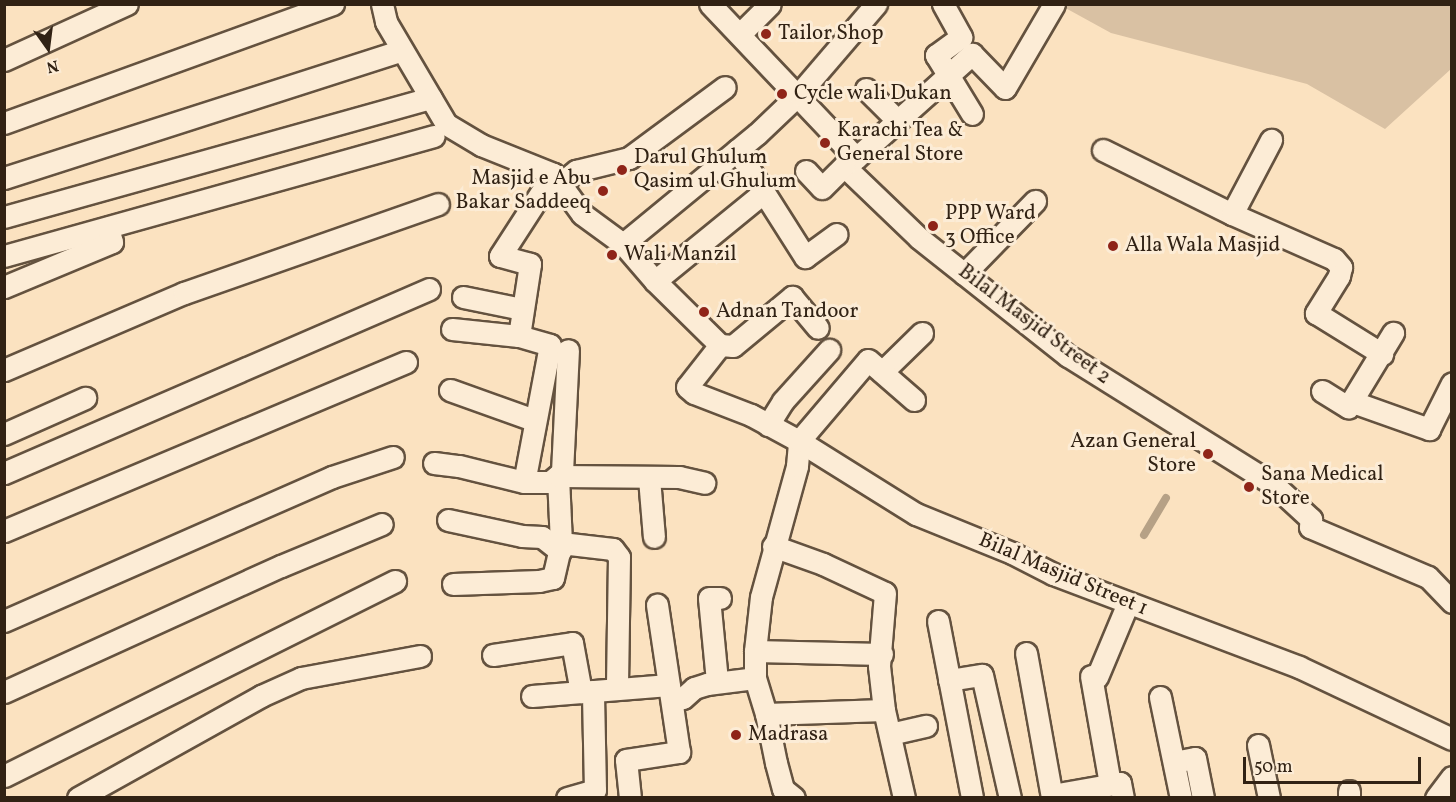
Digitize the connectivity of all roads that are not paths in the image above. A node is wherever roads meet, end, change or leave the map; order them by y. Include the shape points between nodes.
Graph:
1 (127, 4) edge
2 (333, 4) edge
3 (382, 4) edge
4 (770, 4) edge
5 (876, 4) edge
6 (943, 4) edge
7 (1054, 4) edge
8 (717, 7) edge
9 (740, 34) junction
10 (402, 50) junction
11 (4, 60) edge
12 (949, 76) junction
13 (725, 87) dead end
14 (866, 89) dead end
15 (798, 95) junction
16 (431, 98) junction
17 (972, 114) dead end
18 (898, 121) junction
19 (4, 123) edge
20 (443, 132) junction
21 (1270, 140) dead end
22 (737, 150) junction
23 (1103, 150) dead end
24 (850, 162) junction
25 (806, 171) dead end
26 (554, 177) junction
27 (4, 178) edge
28 (763, 193) junction
29 (1035, 201) dead end
30 (438, 204) dead end
31 (1232, 214) junction
32 (4, 217) edge
33 (108, 228) junction
34 (837, 234) dead end
35 (623, 244) junction
36 (4, 256) edge
37 (964, 274) junction
38 (655, 281) junction
39 (4, 287) edge
40 (429, 289) dead end
41 (463, 297) dead end
42 (522, 309) junction
43 (818, 328) dead end
44 (452, 329) dead end
45 (922, 333) dead end
46 (1393, 333) dead end
47 (519, 336) junction
48 (720, 345) junction
49 (568, 350) dead end
50 (829, 350) dead end
51 (1382, 354) junction
52 (406, 362) dead end
53 (4, 370) edge
54 (882, 372) junction
55 (1452, 383) edge
56 (450, 390) dead end
57 (1322, 392) dead end
58 (85, 399) dead end
59 (914, 400) dead end
60 (1353, 402) junction
61 (534, 420) junction
62 (768, 425) junction
63 (4, 434) edge
64 (799, 441) junction
65 (393, 457) dead end
66 (434, 463) dead end
67 (4, 473) edge
68 (558, 476) junction
69 (649, 478) junction
70 (524, 482) junction
71 (704, 483) dead end
72 (448, 520) dead end
73 (382, 524) dead end
74 (4, 531) edge
75 (654, 537) dead end
76 (773, 546) junction
77 (560, 547) junction
78 (395, 581) dead end
79 (453, 584) dead end
80 (720, 598) dead end
81 (1452, 602) edge
82 (1128, 603) junction
83 (657, 605) dead end
84 (4, 621) edge
85 (938, 621) dead end
86 (755, 651) junction
87 (1026, 653) dead end
88 (882, 654) junction
89 (493, 655) dead end
90 (420, 656) dead end
91 (755, 678) junction
92 (949, 680) junction
93 (717, 681) junction
94 (617, 689) junction
95 (587, 691) junction
96 (4, 692) edge
97 (671, 693) junction
98 (532, 696) dead end
99 (1160, 697) dead end
100 (884, 710) junction
101 (766, 714) junction
102 (927, 726) dead end
103 (890, 734) junction
104 (1452, 739) edge
105 (1258, 745) dead end
106 (1174, 762) junction
107 (4, 776) edge
108 (1452, 777) edge
109 (1116, 791) edge
110 (596, 794) edge
111 (1052, 796) edge
112 (78, 798) edge
113 (567, 798) edge
114 (630, 798) edge
115 (794, 798) edge
116 (904, 798) edge
117 (972, 798) edge
118 (1010, 798) edge
119 (1181, 798) edge
120 (1203, 798) edge
121 (1269, 798) edge
122 (1436, 798) edge

1 - 11 street
2 - 19 street
3 - 10 street via 386,22
4 - 9 street
5 - 15 street
6 - 12 street via 961,37 936,55
7 - 12 street via 1005,88 972,54
8 - 9 street, Bilal Masjid Street 2
9 - 15 street, Bilal Masjid Street 2
10 - 16 street
10 - 27 street
12 - 17 street
12 - 18 street
13 - 26 street via 629,158
14 - 18 street
15 - 22 street
15 - 24 street, Bilal Masjid Street 2
16 - 20 street
16 - 32 street
18 - 24 street
20 - 26 street
20 - 33 street
21 - 31 street
22 - 28 street
22 - 35 street
23 - 31 street
24 - 25 street via 822,188
24 - 37 street, Bilal Masjid Street 2 via 919,237
26 - 35 street via 582,214
26 - 42 street via 500,256 530,264
28 - 34 street via 805,257
28 - 38 street
29 - 37 street
30 - 53 street via 184,293
31 - 51 street via 1334,259 1341,267 1339,276 1316,313
33 - 36 street
33 - 39 street via 112,242
35 - 38 street
37 - 81 street, Bilal Masjid Street 2 via 1068,356 1273,484 1311,519 1310,527 1428,577
38 - 48 street
40 - 67 street
41 - 42 street
42 - 47 street
43 - 48 street via 792,297 733,346
44 - 47 street
45 - 54 street
46 - 51 street
47 - 61 street via 550,345
48 - 62 street, Bilal Masjid Street 1 via 687,387
49 - 68 street via 562,472
50 - 62 street via 783,401
51 - 60 street
52 - 74 street
54 - 59 street
54 - 64 street via 868,360
55 - 60 street via 1429,429
56 - 61 street
57 - 60 street via 1348,407
58 - 63 street
61 - 70 street
62 - 64 street, Bilal Masjid Street 1
64 - 76 street via 797,466
64 - 82 street, Bilal Masjid Street 1 via 916,514
65 - 84 street via 332,477
66 - 70 street
68 - 69 street
68 - 70 street via 550,482
68 - 77 street
69 - 71 street via 679,477
69 - 75 street
72 - 77 street via 542,537
73 - 96 street via 280,566
76 - 86 street via 761,597
76 - 88 street via 885,593
77 - 79 street via 553,578
77 - 94 street via 613,549 620,557
78 - 107 street
80 - 93 street via 709,598
82 - 104 street, Bilal Masjid Street 1 via 1299,667
82 - 109 street via 1094,676
83 - 97 street
85 - 92 street
86 - 88 street
86 - 91 street
87 - 111 street
88 - 100 street via 879,666
89 - 95 street via 572,643
90 - 112 street via 301,678 261,696
91 - 93 street
91 - 101 street
92 - 117 street
92 - 118 street via 982,675
93 - 97 street via 694,688 683,698
94 - 95 street
94 - 97 street
95 - 98 street
95 - 110 street
97 - 114 street via 679,752 626,760
99 - 106 street
100 - 101 street
100 - 103 street
101 - 115 street via 783,789
102 - 103 street
103 - 116 street
105 - 121 street
106 - 119 street
106 - 120 street via 1195,758
108 - 122 street
109 - 111 street
110 - 113 street

